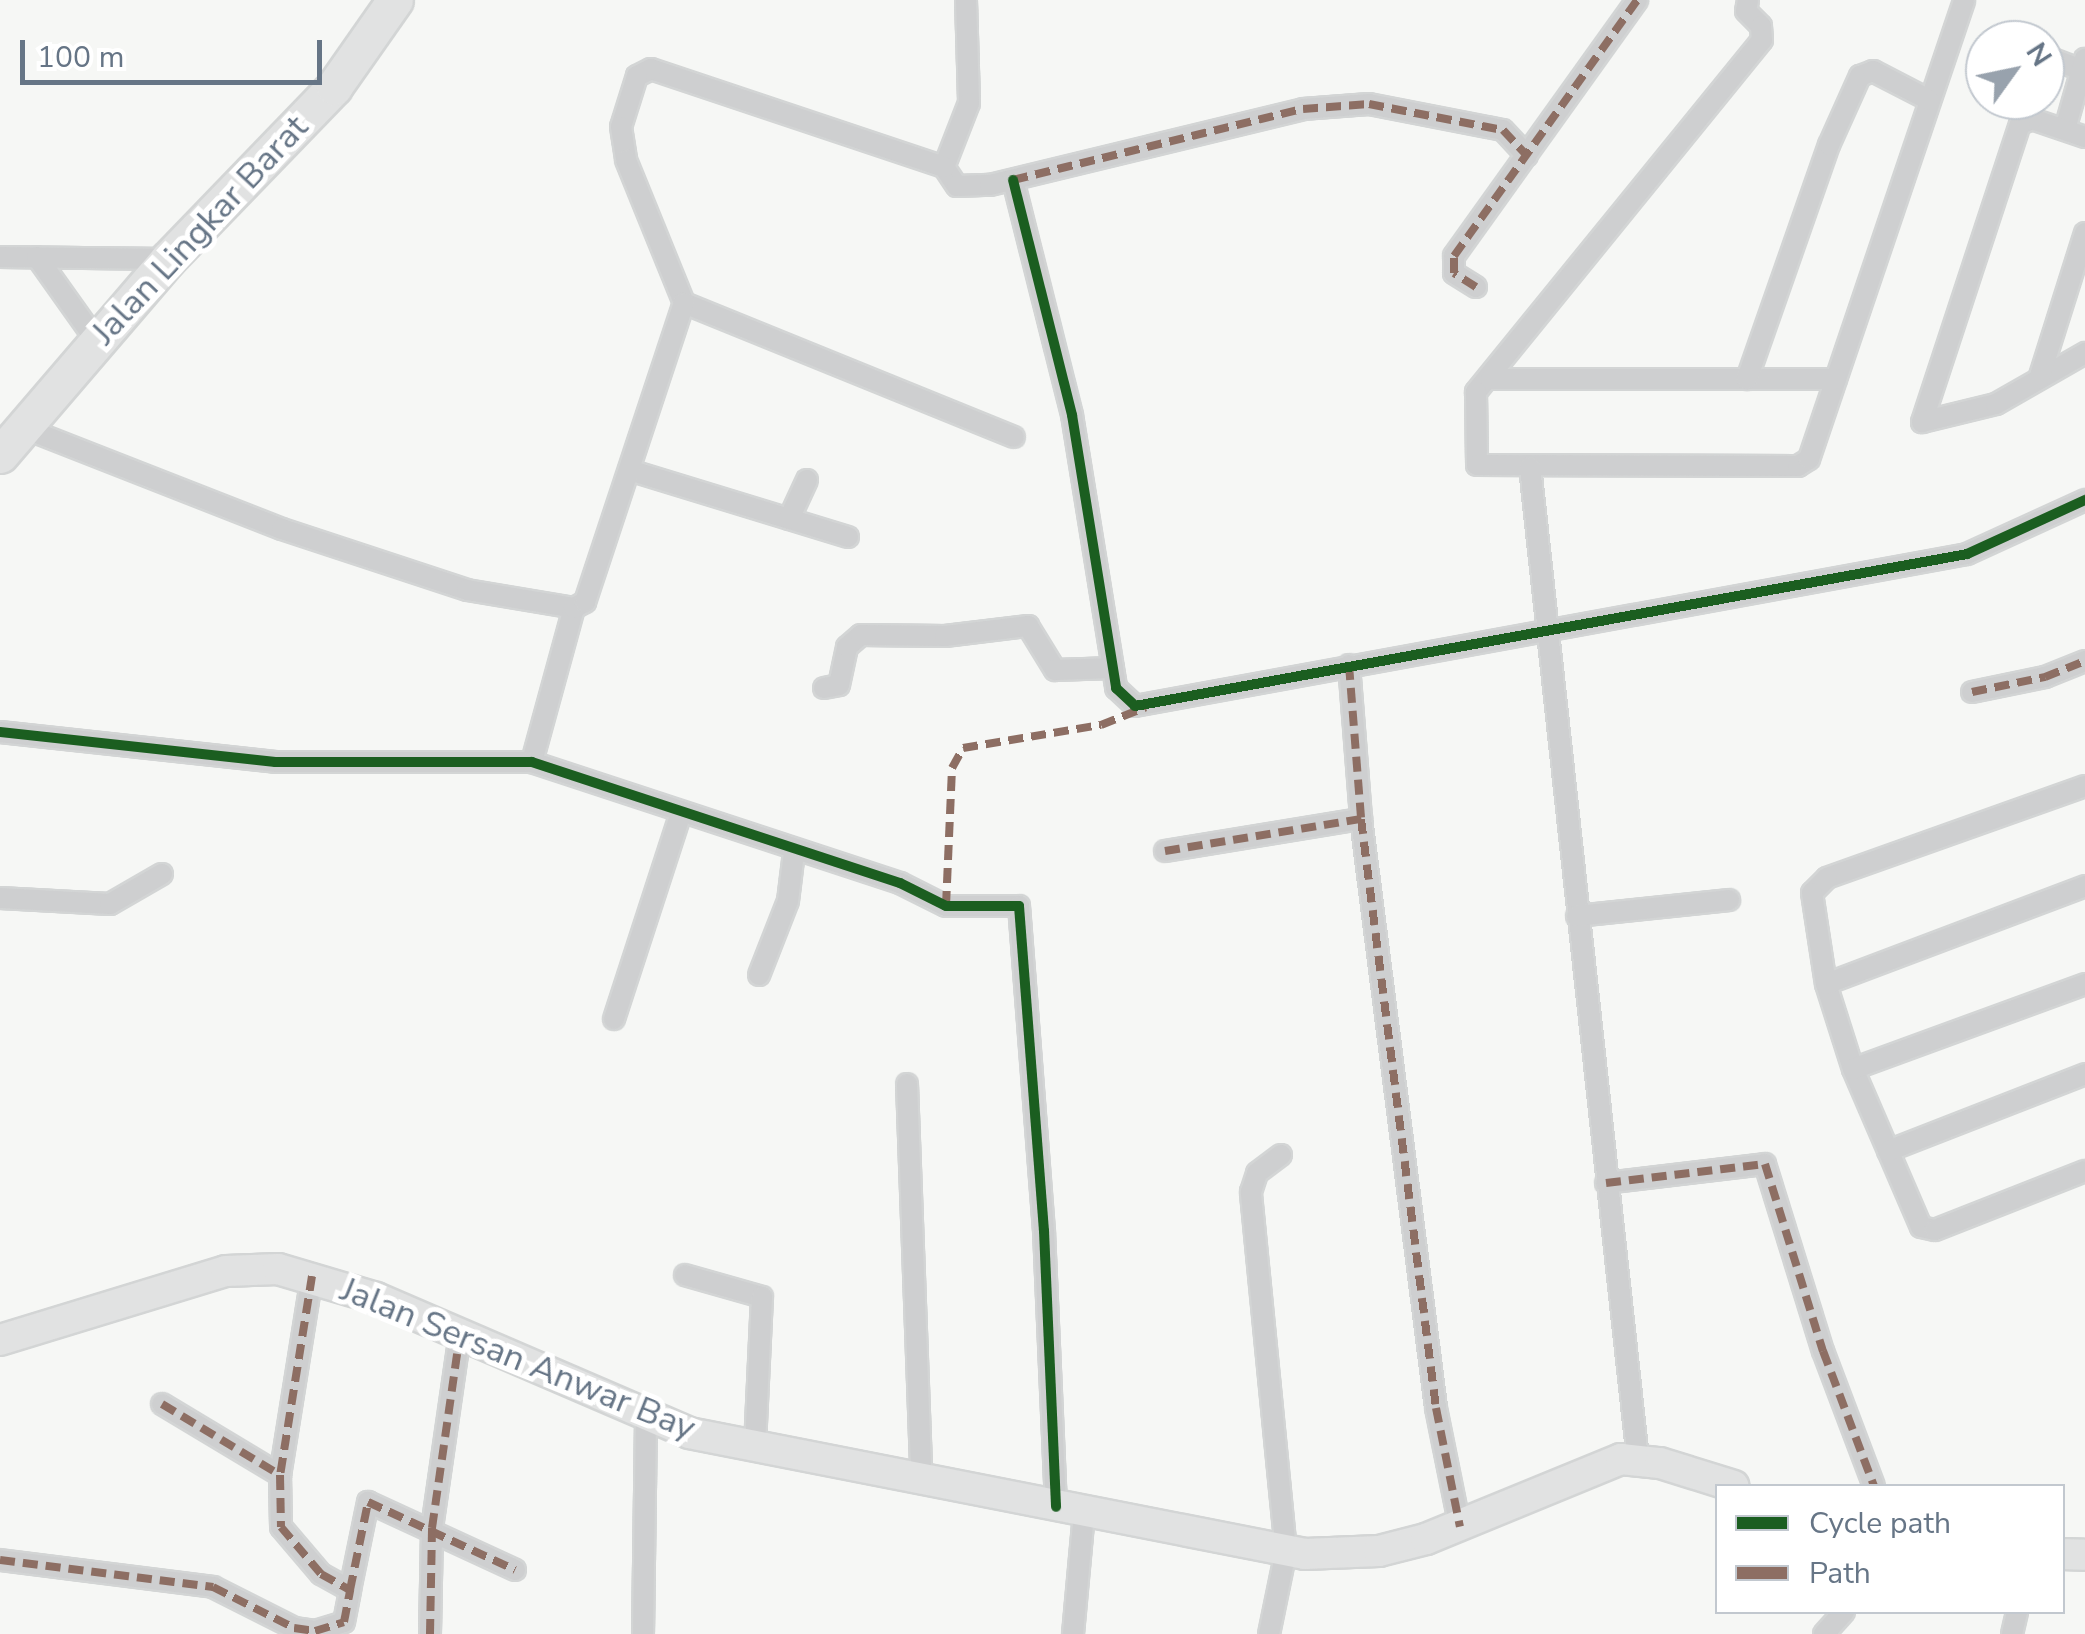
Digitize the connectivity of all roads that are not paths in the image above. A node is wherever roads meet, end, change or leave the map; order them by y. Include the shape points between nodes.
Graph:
1 (394, 0) edge
2 (966, 0) edge
3 (1637, 0) edge
4 (1748, 0) edge
5 (1964, 0) edge
6 (2083, 65) edge
7 (1929, 100) junction
8 (2065, 128) junction
9 (2085, 137) edge
10 (1527, 156) junction
11 (944, 167) junction
12 (1013, 180) junction
13 (2084, 242) edge
14 (0, 257) edge
15 (38, 257) junction
16 (168, 260) junction
17 (1476, 287) dead end
18 (684, 303) junction
19 (96, 340) junction
20 (2085, 354) edge
21 (1491, 379) junction
22 (1747, 379) junction
23 (1836, 379) junction
24 (2039, 379) junction
25 (1014, 437) dead end
26 (10, 440) edge
27 (1530, 467) junction
28 (630, 470) junction
29 (807, 480) dead end
30 (2085, 500) edge
31 (789, 519) junction
32 (848, 537) dead end
33 (574, 608) junction
34 (1547, 631) junction
35 (2085, 661) edge
36 (1349, 665) junction
37 (1113, 668) junction
38 (824, 688) dead end
39 (1972, 692) dead end
40 (0, 732) edge
41 (532, 762) junction
42 (2085, 786) edge
43 (681, 813) junction
44 (1361, 819) junction
45 (1164, 850) dead end
46 (794, 852) junction
47 (162, 874) dead end
48 (2085, 886) edge
49 (0, 898) edge
50 (1729, 900) dead end
51 (1577, 916) junction
52 (759, 975) dead end
53 (1826, 984) junction
54 (2085, 984) edge
55 (614, 1019) dead end
56 (1853, 1070) junction
57 (2085, 1074) edge
58 (907, 1084) dead end
59 (1888, 1151) junction
60 (1281, 1155) dead end
61 (2085, 1170) edge
62 (1606, 1183) junction
63 (312, 1276) junction
64 (685, 1276) dead end
65 (460, 1334) junction
66 (0, 1340) edge
67 (162, 1404) dead end
68 (646, 1420) junction
69 (754, 1448) junction
70 (1638, 1459) junction
71 (921, 1474) junction
72 (280, 1475) junction
73 (1727, 1484) edge
74 (1873, 1484) edge
75 (1070, 1509) junction
76 (1460, 1527) junction
77 (432, 1528) junction
78 (1286, 1551) junction
79 (0, 1560) edge
80 (514, 1570) dead end
81 (350, 1590) junction
82 (1842, 1614) edge
83 (430, 1634) edge
84 (643, 1634) edge
85 (1073, 1634) edge
86 (1269, 1634) edge
87 (1824, 1634) edge

1 - 16 highway, Jalan Lingkar Barat via 334,87
2 - 11 street via 969,103
3 - 10 street
4 - 21 street via 1746,11 1760,26 1762,40
5 - 7 street
6 - 8 street
7 - 22 street via 1872,71 1860,76 1828,145
7 - 23 street
8 - 9 street
8 - 24 street via 2032,119 2020,124 1922,422 1978,411
10 - 12 street via 1504,130 1369,104 1303,109
10 - 17 street via 1452,261 1460,279
11 - 12 street via 957,186
11 - 18 street via 642,70 623,115 622,144
12 - 37 street via 1072,415
13 - 24 street
14 - 15 street
15 - 16 street
15 - 19 street
16 - 19 highway, Jalan Lingkar Barat
18 - 25 street
18 - 28 street
19 - 26 highway, Jalan Lingkar Barat
20 - 24 street
21 - 22 street
21 - 27 street via 1476,396 1476,463
22 - 23 street
23 - 27 street via 1803,464
26 - 33 street via 448,584
27 - 34 street
28 - 31 street
28 - 33 street via 585,602
29 - 31 street
30 - 34 street via 1968,554
31 - 32 street
33 - 41 street
34 - 36 street
34 - 51 street
35 - 39 street via 2045,678
36 - 37 street via 1148,706 1121,699
36 - 44 street
37 - 38 street via 1055,670 1028,626 861,635 847,647 839,685
40 - 41 street via 275,762
41 - 43 street
42 - 53 street via 1820,881 1812,908
43 - 46 street
43 - 55 street
44 - 45 street
44 - 76 street via 1436,1408
46 - 52 street via 788,901
46 - 75 street via 900,883 946,906 1019,906
47 - 49 street via 110,904
48 - 53 street
50 - 51 street
51 - 62 street
53 - 56 street
54 - 56 street
56 - 59 street
57 - 59 street
58 - 71 street
59 - 61 street via 1918,1224 1929,1230
60 - 78 street via 1262,1166 1251,1192
62 - 70 street
62 - 74 street via 1766,1164 1822,1351
63 - 65 main road, Jalan Sersan Anwar Bay
63 - 66 main road, Jalan Sersan Anwar Bay via 252,1266 226,1271
63 - 72 street
64 - 69 street via 762,1297
65 - 68 main road, Jalan Sersan Anwar Bay
65 - 77 street
67 - 72 street
68 - 69 main road, Jalan Sersan Anwar Bay
68 - 84 street
69 - 71 main road, Jalan Sersan Anwar Bay
70 - 73 main road, Jalan Sersan Anwar Bay
70 - 76 main road, Jalan Sersan Anwar Bay via 1591,1467
71 - 75 main road, Jalan Sersan Anwar Bay
72 - 81 street via 281,1527 320,1574
75 - 78 main road, Jalan Sersan Anwar Bay
75 - 85 street
76 - 78 main road, Jalan Sersan Anwar Bay via 1379,1551
77 - 80 street
77 - 81 street via 381,1504 364,1505
77 - 83 street
78 - 86 street
79 - 81 street via 213,1587 315,1632 344,1622
82 - 87 street

